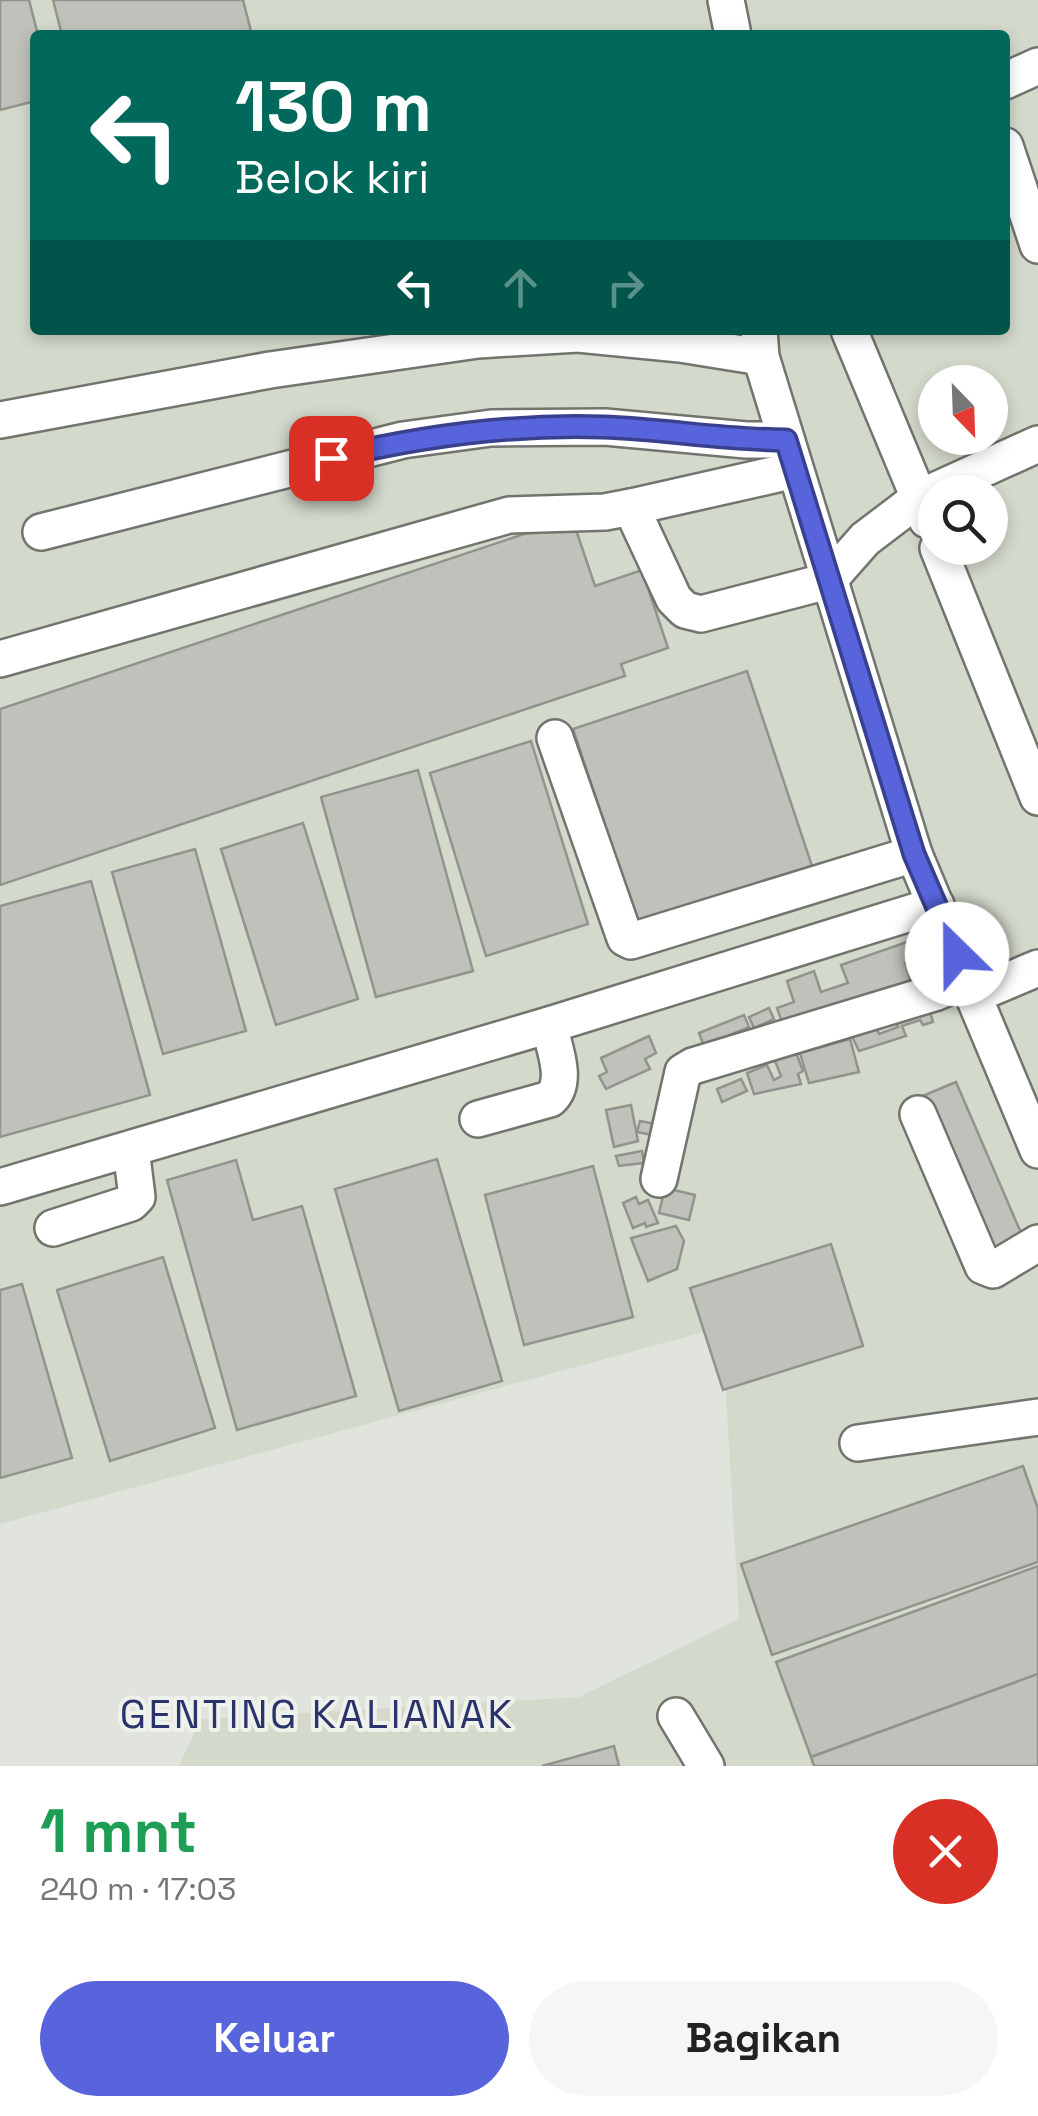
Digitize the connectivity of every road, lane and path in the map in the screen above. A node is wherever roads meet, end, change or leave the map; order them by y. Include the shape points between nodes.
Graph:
1 (726, 0) edge
2 (732, 30) edge
3 (1038, 66) edge
4 (1010, 79) edge
5 (1010, 161) edge
6 (1038, 245) edge
7 (561, 335) edge
8 (588, 335) edge
9 (851, 335) edge
10 (760, 343) edge
11 (0, 420) edge
12 (1038, 444) edge
13 (790, 455) junction
14 (970, 475) edge
15 (918, 496) edge
16 (918, 499) edge
17 (631, 507) junction
18 (42, 532) dead end
19 (945, 565) edge
20 (828, 581) junction
21 (0, 660) edge
22 (555, 738) dead end
23 (1038, 797) edge
24 (914, 854) junction
25 (936, 905) junction
26 (1038, 968) edge
27 (970, 987) junction
28 (550, 1025) junction
29 (918, 1114) dead end
30 (478, 1119) dead end
31 (131, 1149) junction
32 (1038, 1150) edge
33 (659, 1180) dead end
34 (0, 1187) edge
35 (53, 1228) dead end
36 (1038, 1243) edge
37 (1038, 1418) edge
38 (858, 1443) dead end
39 (676, 1716) dead end
40 (706, 1766) edge

1 - 2 lane
3 - 4 lane
5 - 6 lane
7 - 11 lane via 270,370
8 - 10 lane
9 - 15 lane
10 - 13 lane
12 - 14 lane
13 - 17 lane
13 - 18 lane via 746,440 604,427 491,428 403,440
13 - 20 lane
16 - 20 lane via 864,538
17 - 20 lane via 685,610 701,614
17 - 21 lane via 509,515
19 - 23 lane
20 - 24 lane
22 - 24 lane via 631,942
24 - 25 lane
25 - 27 lane
25 - 28 lane
26 - 27 lane
27 - 32 lane
27 - 33 lane via 693,1066 684,1072
28 - 30 lane via 557,1092
28 - 31 lane
29 - 36 lane via 983,1266 993,1270
31 - 34 lane
31 - 35 lane via 137,1197
37 - 38 lane
39 - 40 lane

